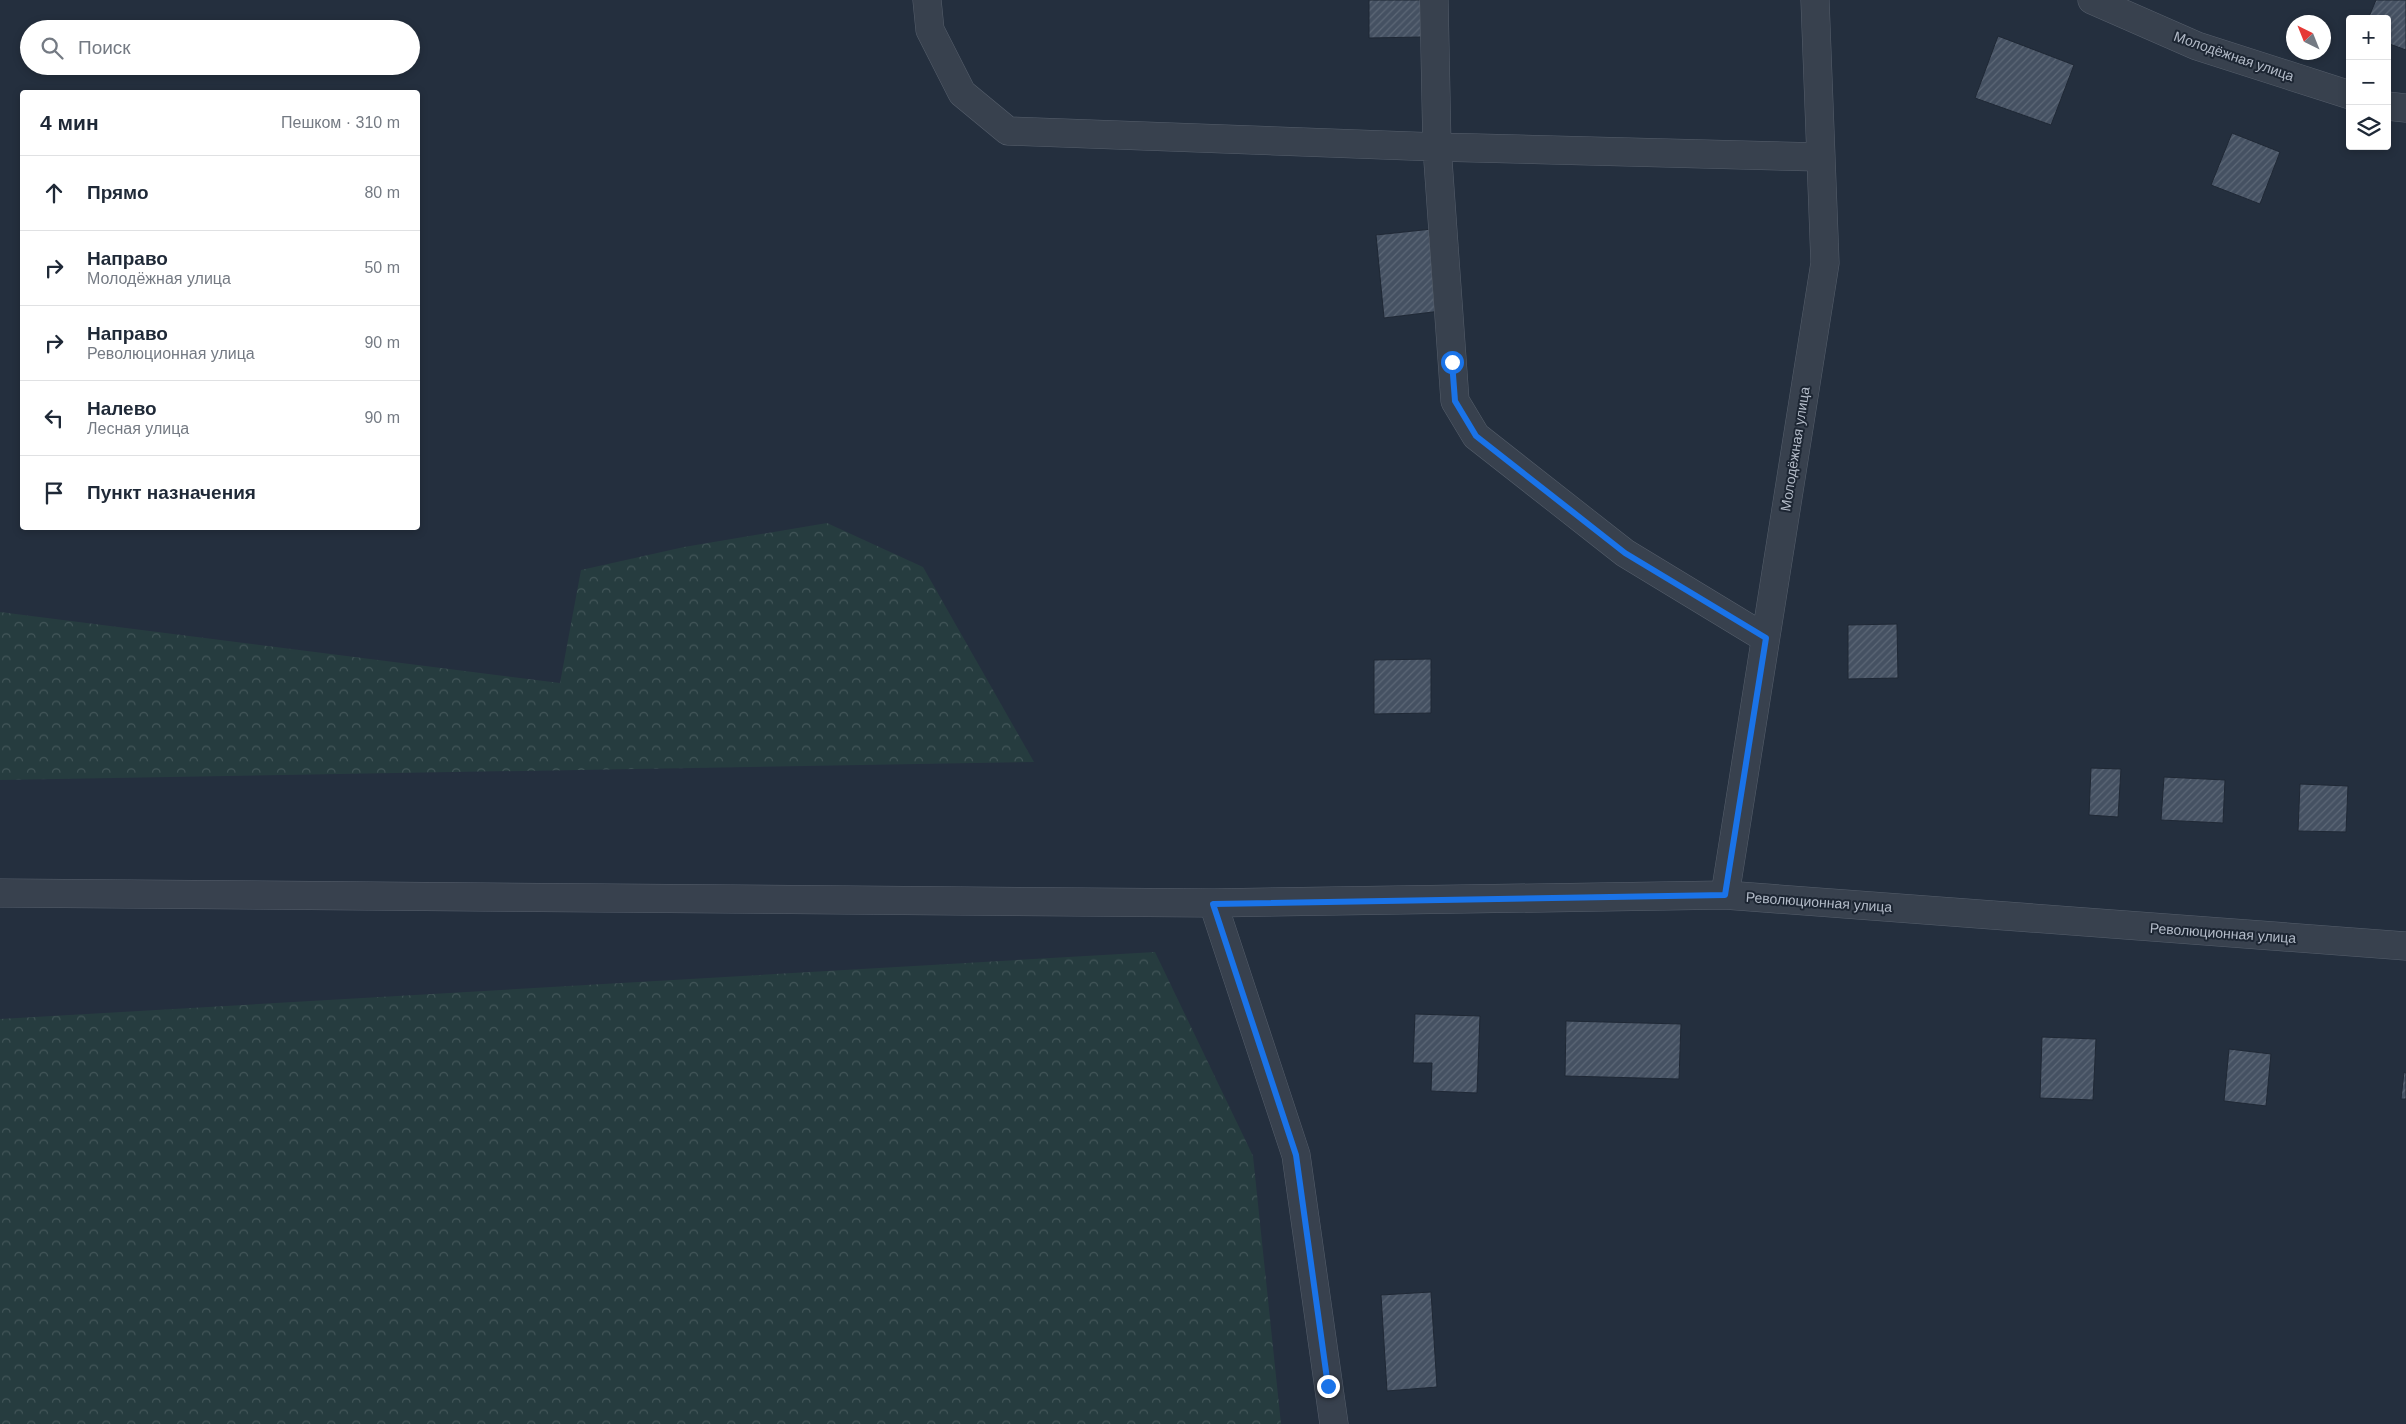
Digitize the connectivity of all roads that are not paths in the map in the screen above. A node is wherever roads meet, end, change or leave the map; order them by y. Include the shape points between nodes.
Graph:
1 (927, 0) edge
2 (1434, 0) edge
3 (1815, 0) edge
4 (2092, 0) edge
5 (2346, 95) edge
6 (2391, 106) edge
7 (2406, 108) edge
8 (1437, 147) junction
9 (1820, 157) junction
10 (1766, 638) junction
11 (0, 893) edge
12 (1725, 895) junction
13 (1207, 903) junction
14 (2406, 946) edge
15 (1334, 1424) edge

1 - 8 street via 930,30 962,93 1008,131
2 - 8 street
3 - 9 street, Молодёжная улица
4 - 5 street, Молодёжная улица via 2197,46
6 - 7 street
8 - 9 street
8 - 10 street via 1455,401 1476,436 1625,553
9 - 10 street, Молодёжная улица via 1825,263
10 - 12 street, Молодёжная улица
11 - 13 street, Революционная улица
12 - 13 street, Революционная улица
12 - 14 street, Революционная улица
13 - 15 street via 1296,1155

